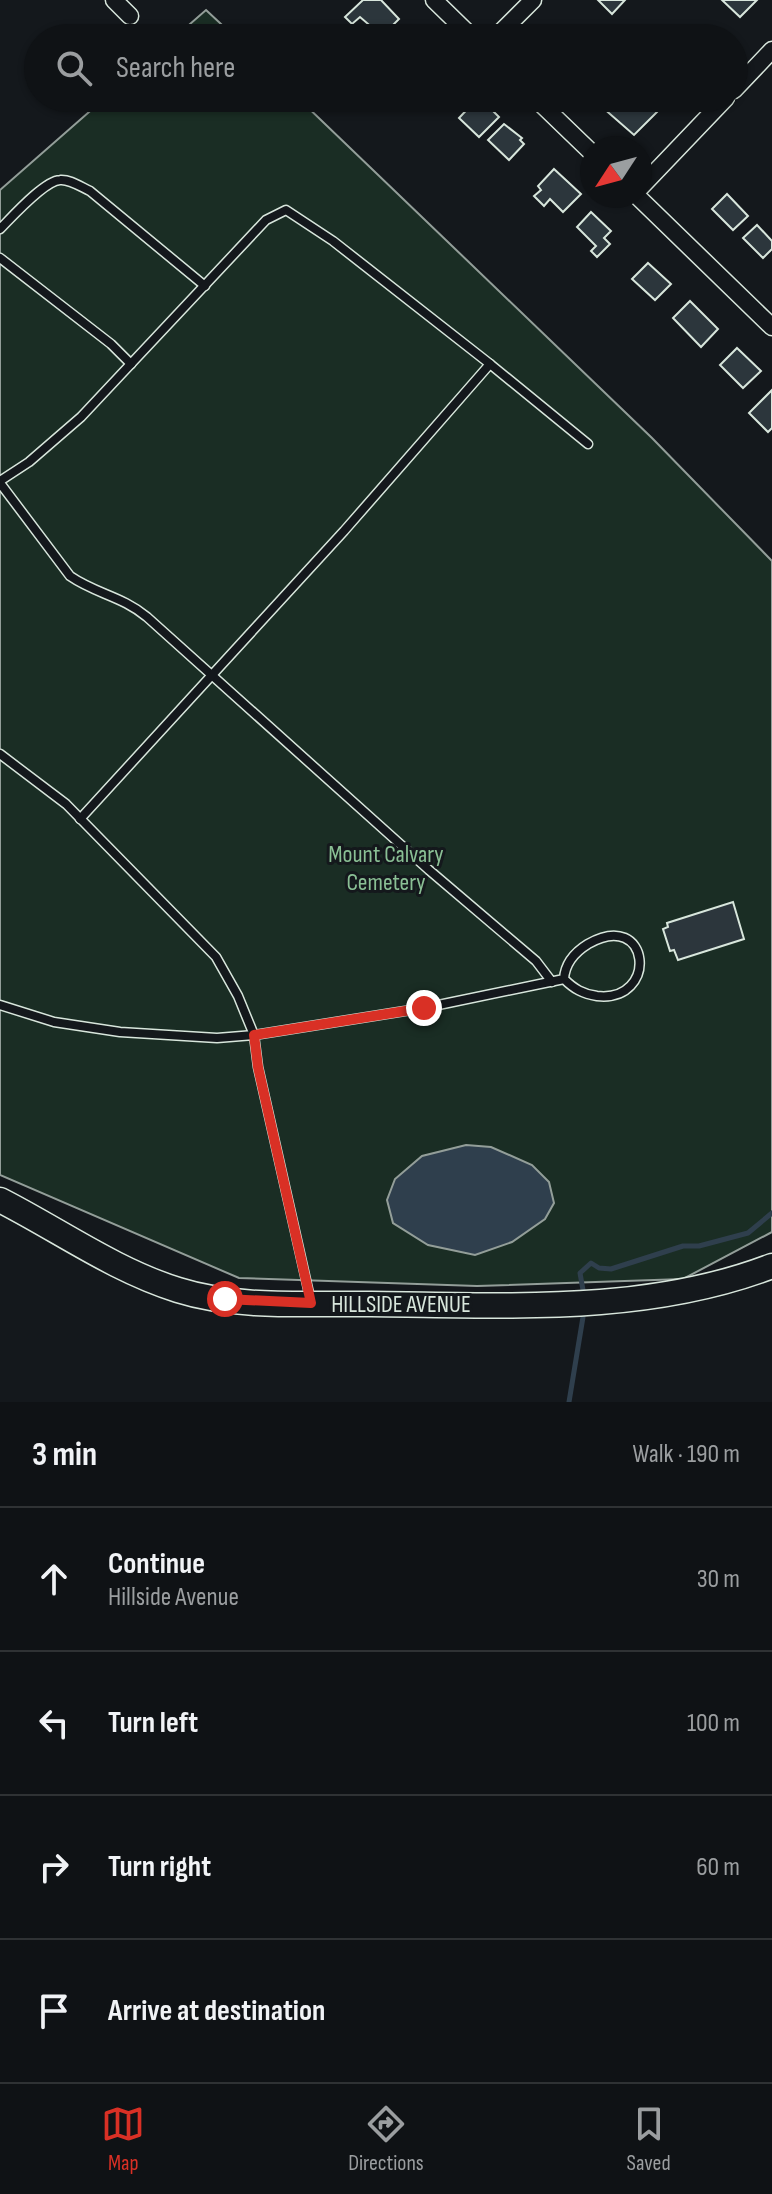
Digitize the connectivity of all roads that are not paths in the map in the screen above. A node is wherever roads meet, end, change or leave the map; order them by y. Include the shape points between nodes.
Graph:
1 (114, 0) edge
2 (434, 0) edge
3 (533, 0) edge
4 (130, 16) dead end
5 (459, 24) edge
6 (509, 24) edge
7 (772, 50) edge
8 (748, 75) edge
9 (550, 112) edge
10 (713, 112) edge
11 (580, 141) edge
12 (652, 175) edge
13 (649, 208) edge
14 (0, 229) edge
15 (0, 258) edge
16 (205, 286) junction
17 (772, 327) edge
18 (131, 364) junction
19 (490, 364) junction
20 (588, 444) dead end
21 (0, 482) edge
22 (211, 674) junction
23 (0, 754) edge
24 (80, 819) junction
25 (564, 979) junction
26 (552, 982) junction
27 (0, 1005) edge
28 (254, 1035) junction
29 (0, 1200) edge
30 (772, 1266) edge
31 (311, 1303) junction

1 - 4 street
2 - 5 street
3 - 6 street
7 - 8 street
9 - 11 street
10 - 12 street
13 - 17 street
14 - 16 lane via 48,185 59,180 73,183 90,191
15 - 18 lane
16 - 18 lane
16 - 19 lane via 266,220 286,210
18 - 21 lane via 81,417
19 - 20 lane
19 - 22 lane
21 - 22 lane via 70,576 129,602
22 - 24 lane
22 - 26 lane via 536,961
23 - 24 lane
24 - 28 lane via 216,957
25 - 25 lane via 574,990 593,995 623,992 642,966 639,952 626,937 613,935 573,958
25 - 26 lane
26 - 28 lane
27 - 28 lane via 54,1022 120,1032
28 - 31 lane
29 - 31 main road, HILLSIDE AVENUE via 137,1275 180,1291
30 - 31 main road, HILLSIDE AVENUE via 636,1299 532,1305

